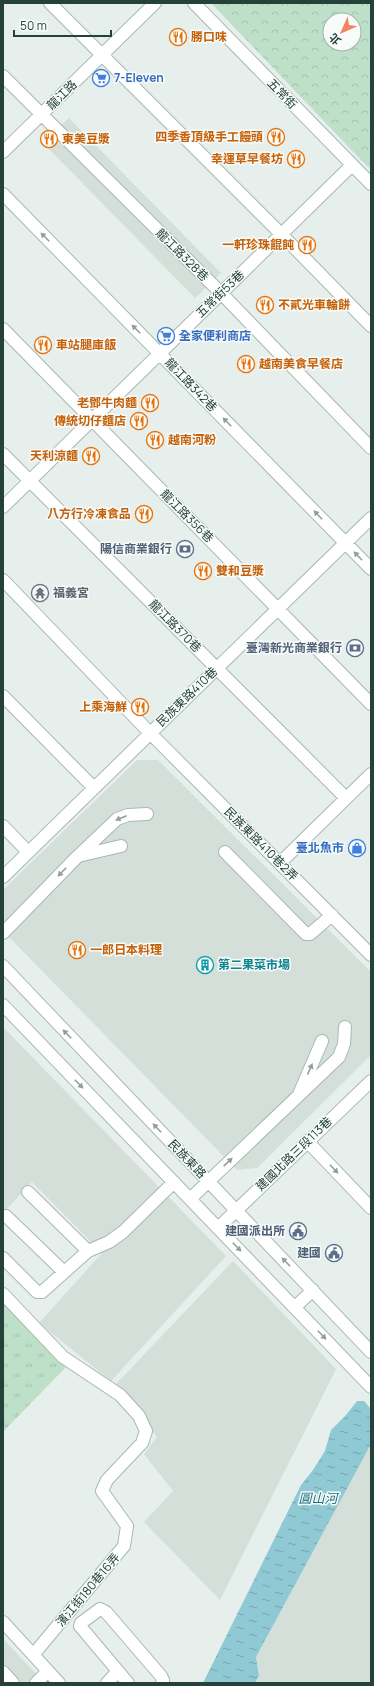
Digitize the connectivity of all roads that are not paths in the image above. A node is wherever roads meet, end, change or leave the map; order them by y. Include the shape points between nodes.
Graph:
1 (50, 3) edge
2 (155, 3) edge
3 (194, 3) edge
4 (103, 56) junction
5 (3, 76) edge
6 (41, 115) junction
7 (3, 152) edge
8 (352, 165) junction
9 (371, 184) edge
10 (3, 194) edge
11 (281, 234) junction
12 (220, 293) junction
13 (371, 326) edge
14 (3, 329) edge
15 (160, 353) junction
16 (92, 420) junction
17 (371, 448) edge
18 (3, 454) edge
19 (30, 481) junction
20 (3, 507) edge
21 (371, 518) edge
22 (345, 543) junction
23 (371, 569) edge
24 (3, 580) edge
25 (278, 609) junction
26 (217, 668) junction
27 (3, 696) edge
28 (371, 704) edge
29 (150, 733) junction
30 (371, 774) edge
31 (94, 788) junction
32 (346, 798) junction
33 (147, 814) dead end
34 (3, 826) edge
35 (122, 846) dead end
36 (28, 852) junction
37 (225, 852) dead end
38 (76, 857) junction
39 (280, 863) junction
40 (3, 876) edge
41 (332, 915) junction
42 (3, 933) edge
43 (371, 955) edge
44 (3, 966) edge
45 (3, 1005) edge
46 (345, 1027) dead end
47 (322, 1041) dead end
48 (371, 1081) edge
49 (298, 1097) junction
50 (307, 1141) junction
51 (209, 1181) junction
52 (174, 1182) junction
53 (28, 1192) dead end
54 (190, 1199) junction
55 (371, 1208) edge
56 (237, 1210) junction
57 (6, 1216) dead end
58 (218, 1228) junction
59 (88, 1251) junction
60 (3, 1258) edge
61 (64, 1272) junction
62 (313, 1290) junction
63 (3, 1294) edge
64 (295, 1307) junction
65 (371, 1352) edge
66 (371, 1386) edge
67 (3, 1622) edge
68 (33, 1656) junction
69 (48, 1671) junction
70 (118, 1671) junction
71 (36, 1683) edge
72 (59, 1683) edge
73 (107, 1683) edge
74 (128, 1683) edge
75 (162, 1683) edge

1 - 4 street
2 - 4 street, 龍江路
3 - 8 street, 五常街
4 - 6 street, 龍江路
4 - 11 street
5 - 6 street, 龍江路328巷
6 - 7 street, 龍江路
6 - 12 street, 龍江路328巷
8 - 9 street, 五常街
8 - 11 street, 五常街53巷
15 -> 10 street, 龍江路342巷
11 - 12 street, 五常街53巷
11 - 13 street
12 - 15 street, 五常街53巷
12 - 17 street, 龍江路328巷
14 - 16 street, 龍江路356巷
15 - 16 street, 五常街53巷
22 -> 15 street, 龍江路342巷
16 - 19 street, 五常街53巷
16 - 25 street, 龍江路356巷
18 - 19 street, 龍江路370巷
19 - 20 street, 五常街53巷
19 - 26 street, 龍江路370巷
21 - 22 street, 民族東路410巷
23 -> 22 street, 龍江路342巷
22 - 25 street, 民族東路410巷
24 - 29 street, 民族東路410巷2弄
25 - 26 street, 民族東路410巷
25 - 28 street, 龍江路356巷
26 - 29 street, 民族東路410巷
26 - 32 street, 龍江路370巷
27 - 31 street
29 - 31 street, 民族東路410巷
29 - 39 street, 民族東路410巷2弄
30 - 32 street
31 - 36 street, 民族東路410巷
32 - 39 street
33 -> 38 street via 128,815 117,819
34 - 36 street
35 - 38 street
36 - 40 street, 民族東路410巷
37 - 41 street via 306,934 310,934
38 -> 42 street
39 - 41 street, 民族東路410巷2弄
41 - 43 street, 民族東路410巷2弄
51 -> 44 street, 民族東路
45 -> 52 street, 民族東路
46 - 49 street via 344,1044 339,1057
49 -> 47 street
48 - 50 street, 建國北路三段113巷
51 -> 49 street
50 -> 55 street
50 - 56 street, 建國北路三段113巷
51 - 54 street
51 - 56 street, 民族東路
52 - 54 street, 民族東路
52 - 59 street via 123,1232 109,1242
53 - 59 street
54 - 58 street, 民族東路
56 - 58 street, 建國北路三段113巷
62 -> 56 street, 民族東路
57 - 61 street
58 -> 64 street, 民族東路
59 - 61 street
60 - 61 street via 36,1292 40,1293
62 - 64 street
62 - 65 street, 民族東路
63 - 68 street, 濱江街180巷16弄 via 63,1357 120,1395 139,1416 146,1431 142,1443 107,1480 102,1491 127,1526 124,1546
64 -> 66 street, 民族東路
67 - 68 street
68 - 69 street
69 - 71 street
69 - 72 street
70 - 73 street
70 - 74 street
70 - 75 street via 80,1626 100,1609 106,1612 162,1676

